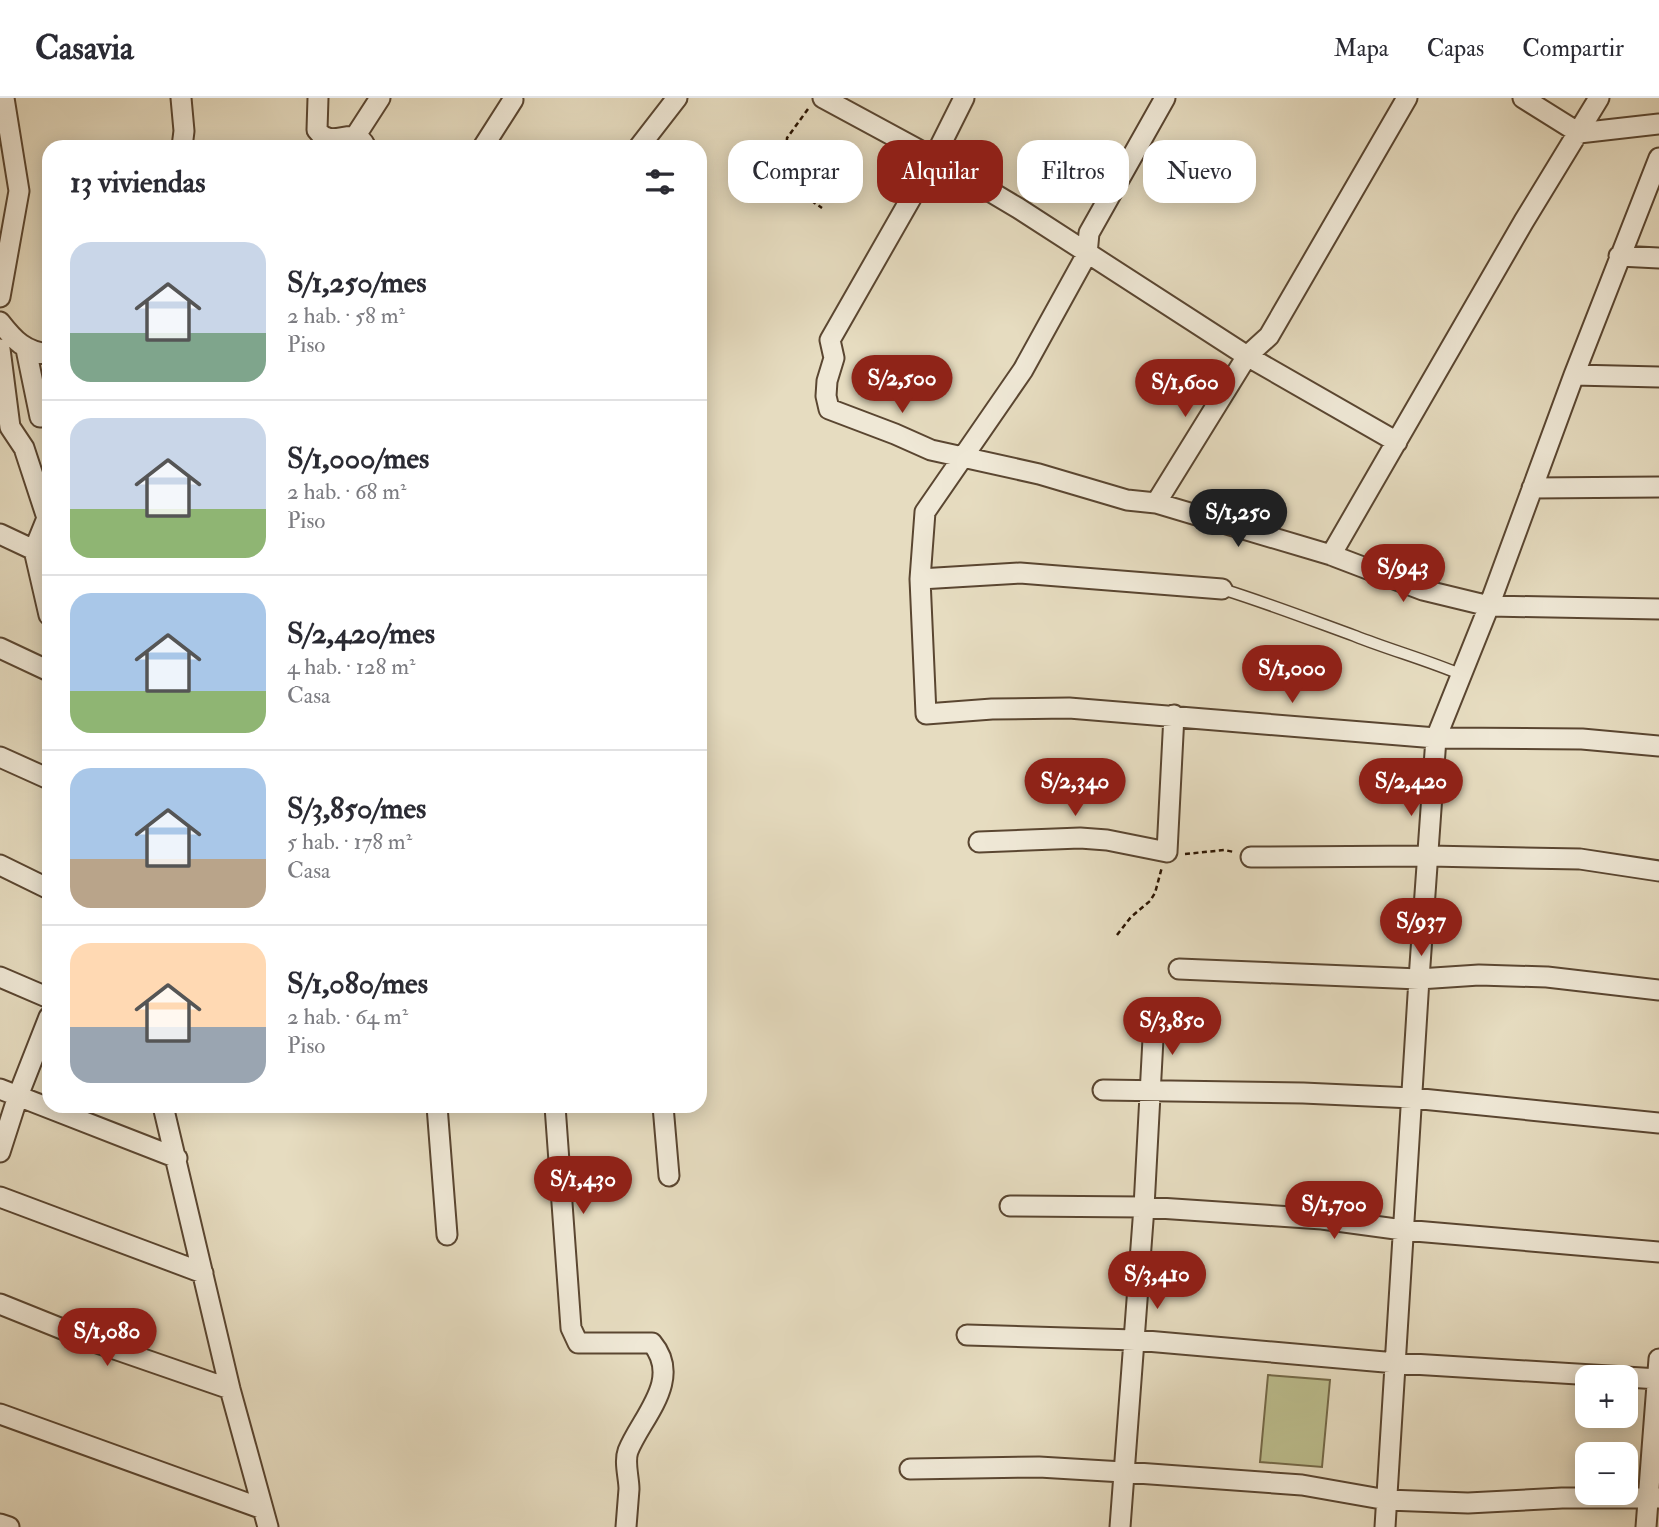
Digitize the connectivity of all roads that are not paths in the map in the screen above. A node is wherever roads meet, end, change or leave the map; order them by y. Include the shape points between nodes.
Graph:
1 (4, 98) edge
2 (181, 98) edge
3 (318, 98) edge
4 (380, 98) edge
5 (677, 98) edge
6 (964, 98) edge
7 (1165, 98) edge
8 (1408, 98) edge
9 (1523, 98) edge
10 (1599, 98) edge
11 (513, 100) dead end
12 (818, 100) edge
13 (1659, 124) edge
14 (1579, 133) junction
15 (183, 140) edge
16 (331, 140) edge
17 (359, 140) edge
18 (487, 140) edge
19 (644, 140) edge
20 (898, 140) edge
21 (943, 140) edge
22 (1659, 158) edge
23 (1003, 201) edge
24 (908, 203) edge
25 (7, 226) edge
26 (1087, 254) junction
27 (1619, 257) junction
28 (1659, 258) edge
29 (0, 297) edge
30 (0, 322) edge
31 (0, 349) edge
32 (26, 349) junction
33 (42, 352) edge
34 (1247, 356) junction
35 (1574, 375) junction
36 (1659, 377) edge
37 (42, 417) edge
38 (5, 425) edge
39 (1397, 442) junction
40 (964, 458) junction
41 (1659, 486) edge
42 (1532, 488) junction
43 (42, 503) edge
44 (1156, 503) junction
45 (42, 530) edge
46 (0, 534) edge
47 (34, 550) junction
48 (1331, 555) junction
49 (920, 579) junction
50 (42, 585) edge
51 (1222, 589) joint
52 (1489, 606) junction
53 (1659, 609) edge
54 (0, 648) edge
55 (42, 668) edge
56 (1462, 675) junction
57 (1174, 715) junction
58 (1436, 738) junction
59 (1659, 746) edge
60 (0, 757) edge
61 (42, 776) edge
62 (979, 842) dead end
63 (1429, 856) junction
64 (1251, 857) road end
65 (0, 865) edge
66 (1659, 871) edge
67 (42, 886) edge
68 (1179, 969) dead end
69 (0, 977) edge
70 (1419, 978) junction
71 (1659, 990) edge
72 (42, 995) edge
73 (1153, 1020) dead end
74 (42, 1030) edge
75 (1103, 1090) dead end
76 (1150, 1092) junction
77 (9, 1093) edge
78 (1412, 1098) junction
79 (42, 1107) edge
80 (58, 1113) edge
81 (165, 1113) edge
82 (438, 1113) edge
83 (556, 1113) edge
84 (664, 1113) edge
85 (1659, 1123) edge
86 (0, 1152) edge
87 (177, 1158) junction
88 (669, 1176) dead end
89 (0, 1197) edge
90 (1010, 1206) dead end
91 (1144, 1208) junction
92 (1403, 1230) junction
93 (447, 1235) dead end
94 (1659, 1252) edge
95 (203, 1273) junction
96 (0, 1304) edge
97 (967, 1335) dead end
98 (1135, 1340) junction
99 (1659, 1359) edge
100 (1396, 1363) junction
101 (1658, 1379) edge
102 (230, 1389) junction
103 (0, 1414) edge
104 (910, 1469) dead end
105 (1123, 1472) junction
106 (1653, 1497) edge
107 (1387, 1500) junction
108 (266, 1518) edge
109 (0, 1524) edge
110 (9, 1527) edge
111 (625, 1527) edge
112 (1120, 1527) edge
113 (1385, 1527) edge
114 (1646, 1527) edge

1 - 25 street via 19,191
2 - 15 street
3 - 16 street via 317,130
4 - 17 street
5 - 19 street
6 - 21 street
7 - 26 street via 1089,233
8 - 34 street via 1269,336
9 - 14 street
10 - 14 street
11 - 18 street
12 - 20 street
13 - 14 street
14 - 39 street
22 - 27 street
23 - 26 street
24 - 40 street via 830,340 834,358 826,396 829,409 931,450
25 - 29 street
26 - 34 street
26 - 40 street via 1023,370
27 - 28 street
27 - 35 street
30 - 32 street
31 - 38 street
32 - 33 street
32 - 37 street
34 - 39 street
34 - 44 street
35 - 36 street
35 - 42 street
38 - 43 street via 24,448
39 - 48 street
40 - 44 street via 1127,500
40 - 49 street via 925,512
41 - 42 street
42 - 52 street
44 - 48 street
45 - 47 street
46 - 47 street
47 - 50 street
48 - 52 street via 1423,590
49 - 51 street via 1020,573
49 - 57 street via 926,714 1069,708
51 - 56 lane
52 - 53 street
52 - 56 street
54 - 55 street
56 - 58 street
57 - 58 street
57 - 62 street via 1167,852 1080,838
58 - 59 street via 1582,739
58 - 63 street
60 - 61 street
63 - 64 street
63 - 66 street via 1580,859
63 - 70 street
65 - 67 street
68 - 70 street
69 - 72 street
70 - 71 street via 1547,977
70 - 78 street
73 - 76 street
74 - 77 street
75 - 76 street
76 - 78 street
76 - 91 street
77 - 79 street
77 - 86 street
78 - 85 street
78 - 92 street
80 - 87 street
81 - 87 street
82 - 93 street
83 - 111 street via 571,1328 578,1343 652,1343 663,1369 659,1394 627,1453
84 - 88 street
87 - 95 street
89 - 95 street
90 - 91 street
91 - 92 street via 1322,1219
91 - 98 street
92 - 94 street
92 - 100 street
95 - 102 street
96 - 102 street
97 - 98 street
98 - 100 street
98 - 105 street
99 - 101 street
100 - 101 street
100 - 107 street
101 - 106 street
102 - 108 street
103 - 108 street
104 - 105 street via 1039,1466
105 - 107 street via 1302,1485
105 - 112 street
106 - 107 street via 1468,1503
106 - 114 street
107 - 113 street
109 - 110 street

